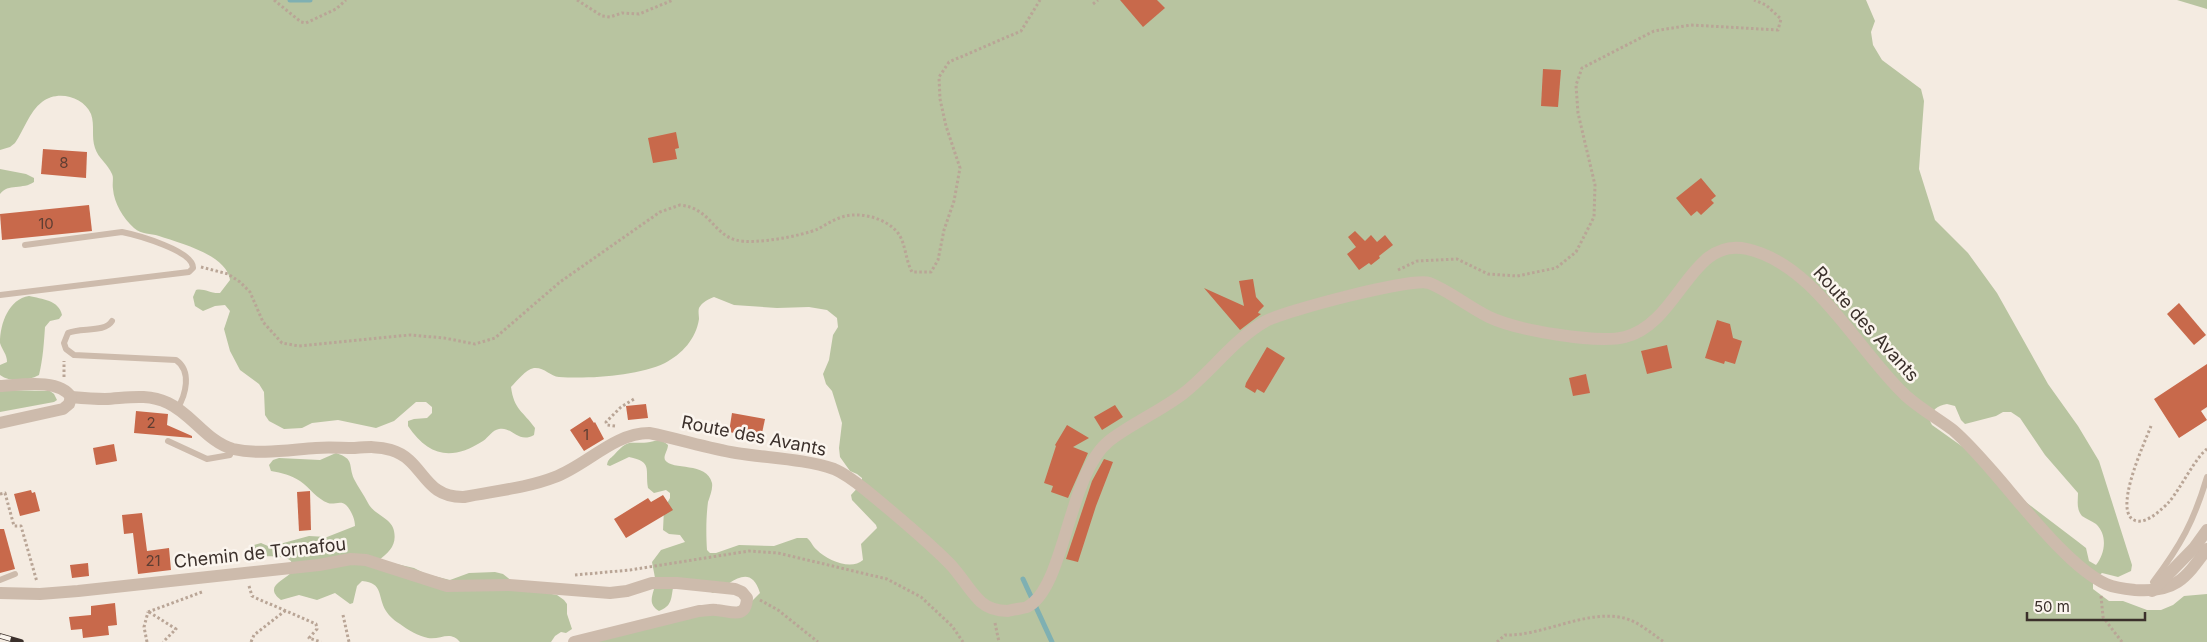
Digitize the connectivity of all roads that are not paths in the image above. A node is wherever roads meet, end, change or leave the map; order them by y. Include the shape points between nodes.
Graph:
1 (25, 245) dead end
2 (0, 294) edge
3 (112, 321) dead end
4 (0, 386) edge
5 (71, 397) junction
6 (177, 409) junction
7 (0, 423) edge
8 (168, 441) dead end
9 (232, 448) junction
10 (2207, 477) edge
11 (2207, 530) edge
12 (2207, 549) edge
13 (15, 574) dead end
14 (0, 580) edge
15 (2154, 589) junction
16 (0, 593) edge
17 (574, 642) edge

1 - 2 lane via 122,232 182,254 194,264 189,272
3 - 6 lane via 106,327 68,333 64,343 66,349 74,355 176,360 185,375 185,391
4 - 5 street via 47,385 61,388
5 - 6 street, Route des Avants via 141,396 161,400
5 - 7 street via 63,409
6 - 9 street, Route des Avants via 208,435
8 - 9 lane via 207,459 230,455
9 - 15 street, Route des Avants via 279,452 378,446 403,455 433,487 452,497 541,482 631,435 650,433 719,450 834,469 865,490 949,563 981,602 993,610 1010,611 1030,607 1046,587 1075,505 1096,455 1104,445 1183,393 1268,320 1416,281 1429,283 1511,327 1594,338 1628,336 1654,322 1702,262 1718,251 1737,247 1767,256 1798,274 1904,394 1961,438 2079,565 2103,583 2123,589
10 - 15 lane via 2189,528 2153,582
11 - 15 street
12 - 15 street, Route des Avants via 2177,583 2166,589
13 - 14 lane
16 - 17 street, Chemin de Tornafou via 40,594 351,559 382,564 447,586 509,585 610,593 652,583 677,583 735,589 748,598 743,610 735,614 699,611

